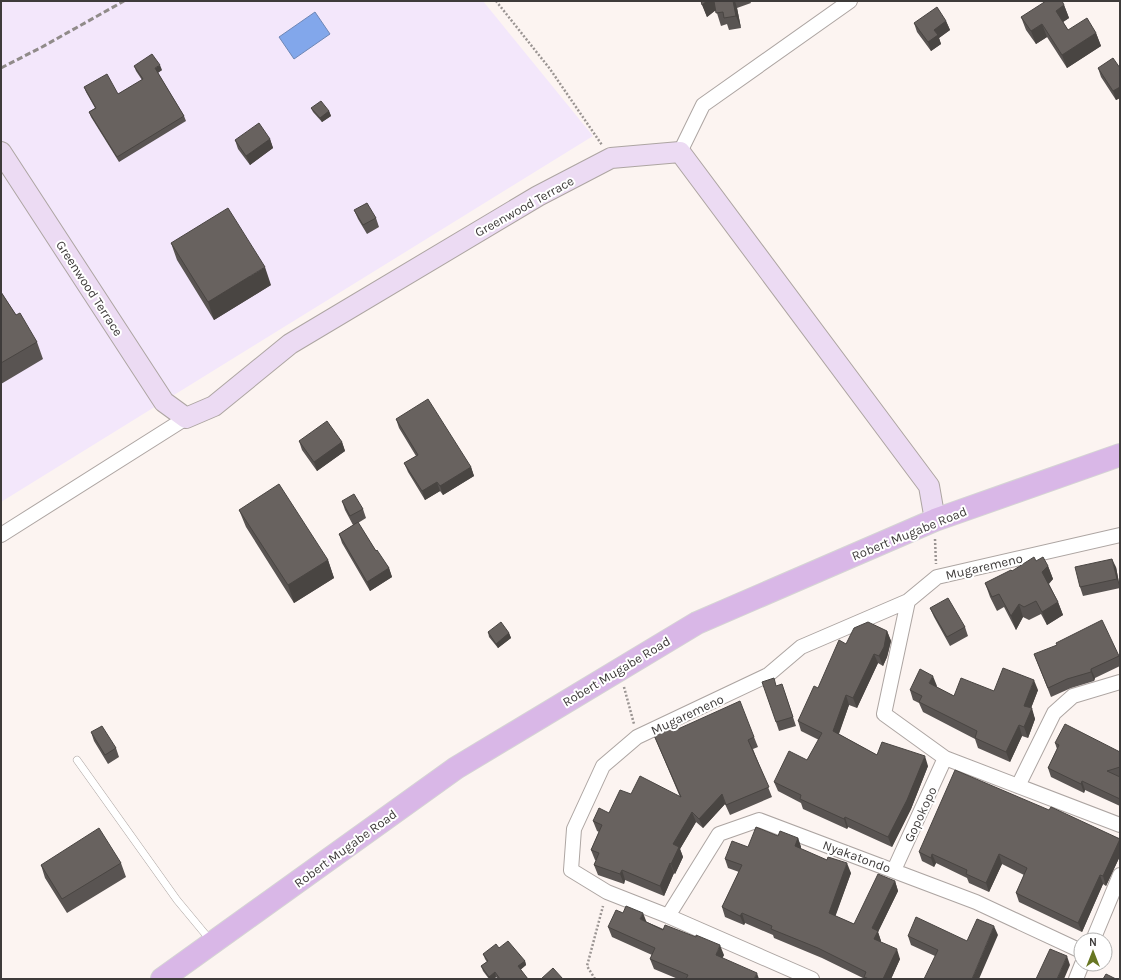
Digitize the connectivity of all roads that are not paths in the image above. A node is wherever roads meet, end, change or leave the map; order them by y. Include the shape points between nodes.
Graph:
1 (850, 1) edge
2 (1, 152) edge
3 (680, 152) junction
4 (186, 418) junction
5 (1120, 455) edge
6 (935, 520) junction
7 (1, 535) edge
8 (1120, 535) edge
9 (908, 601) junction
10 (1120, 682) edge
11 (945, 758) junction
12 (77, 760) dead end
13 (1018, 786) junction
14 (1120, 825) edge
15 (894, 870) junction
16 (1120, 875) edge
17 (668, 916) junction
18 (1096, 932) edge
19 (213, 943) junction
20 (1073, 947) edge
21 (162, 979) edge
22 (812, 979) edge

1 - 3 street via 703,105
2 - 4 street, Greenwood Terrace via 164,402
3 - 4 street, Greenwood Terrace via 611,158 538,196 290,344 214,406
3 - 6 street via 929,486
4 - 7 street, Greenwood Terrace
5 - 6 main road, Robert Mugabe Road
6 - 19 main road, Robert Mugabe Road via 697,623 456,768
8 - 9 street, Mugaremeno via 936,577
9 - 11 street via 884,714
9 - 17 street, Mugaremeno via 800,647 768,676 637,737 603,766 574,830 571,870 607,892
10 - 13 street via 1073,696 1054,712
11 - 13 street
11 - 15 street, Gopokopo
12 - 19 lane via 177,900
13 - 14 street
15 - 17 street, Nyakatondo via 759,820 719,834
15 - 20 street, Nyakatondo via 976,902
16 - 18 street
17 - 22 street, Mugaremeno
19 - 21 main road, Robert Mugabe Road

